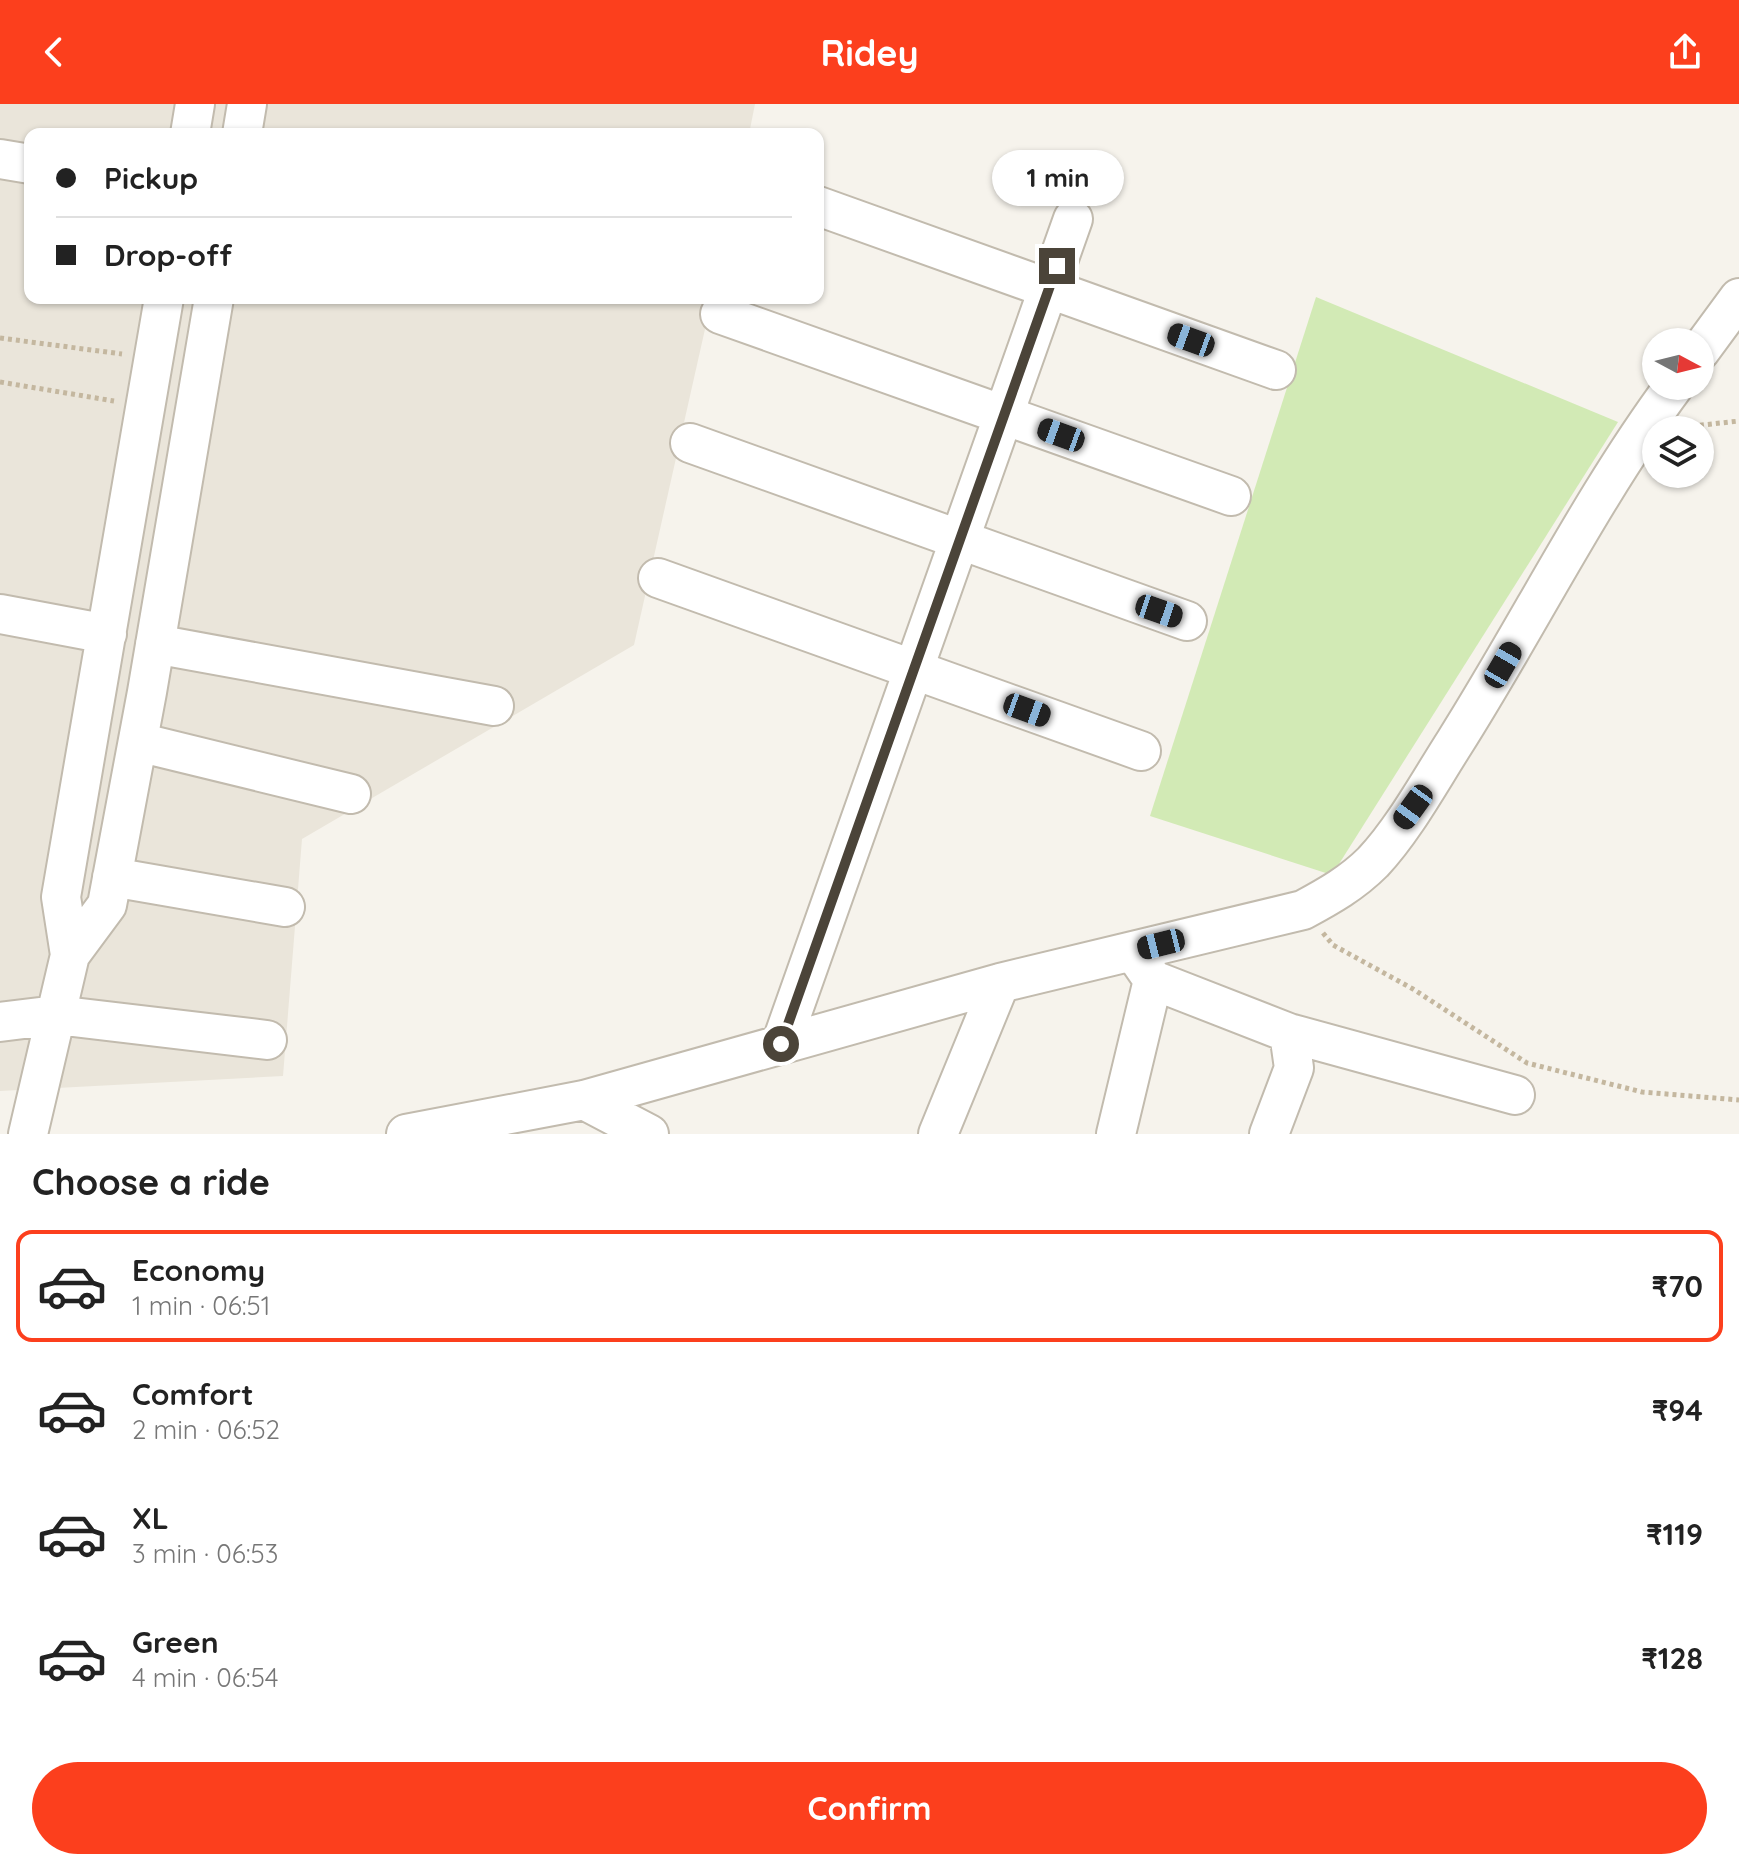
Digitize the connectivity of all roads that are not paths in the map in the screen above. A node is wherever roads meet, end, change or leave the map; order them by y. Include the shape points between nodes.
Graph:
1 (195, 104) edge
2 (247, 104) edge
3 (191, 128) edge
4 (243, 128) edge
5 (0, 159) edge
6 (24, 163) edge
7 (824, 208) edge
8 (1073, 219) dead end
9 (1049, 289) junction
10 (1739, 298) edge
11 (163, 304) edge
12 (213, 304) edge
13 (720, 314) dead end
14 (1714, 332) edge
15 (154, 359) junction
16 (202, 366) junction
17 (1276, 370) dead end
18 (1664, 400) edge
19 (147, 406) junction
20 (194, 413) junction
21 (1004, 415) junction
22 (690, 443) dead end
23 (1231, 496) dead end
24 (960, 540) junction
25 (658, 578) dead end
26 (0, 614) edge
27 (1187, 621) dead end
28 (107, 634) junction
29 (155, 644) junction
30 (913, 670) junction
31 (494, 706) dead end
32 (138, 742) junction
33 (1141, 751) dead end
34 (351, 794) dead end
35 (110, 891) junction
36 (61, 897) junction
37 (285, 907) dead end
38 (70, 955) junction
39 (1143, 966) junction
40 (1000, 983) junction
41 (56, 1015) junction
42 (0, 1022) edge
43 (1289, 1033) junction
44 (267, 1040) dead end
45 (781, 1044) junction
46 (1515, 1095) dead end
47 (584, 1100) junction
48 (28, 1134) edge
49 (406, 1134) edge
50 (649, 1134) edge
51 (938, 1134) edge
52 (1116, 1134) edge
53 (1269, 1134) edge

1 - 3 street
2 - 4 street
5 - 6 street
7 - 9 street
8 - 9 street
9 - 17 street
9 - 21 street
10 - 14 street
11 - 15 street
12 - 16 street
13 - 21 street
15 - 16 street
15 - 19 street
16 - 20 street
18 - 39 street via 1487,691 1374,861 1345,887 1303,910
19 - 20 street
19 - 28 street
20 - 29 street
21 - 23 street
21 - 24 street
22 - 24 street
24 - 27 street
24 - 30 street
25 - 30 street
26 - 28 street
28 - 36 street
29 - 31 street
29 - 32 street
30 - 33 street
30 - 45 street
32 - 34 street
32 - 35 street
35 - 36 street
35 - 37 street
35 - 38 street
36 - 38 street
38 - 41 street
39 - 40 street
39 - 43 street
39 - 52 street
40 - 45 street
40 - 51 street
41 - 42 street
41 - 44 street
41 - 48 street
43 - 46 street
43 - 53 street via 1294,1068
45 - 47 street
47 - 49 street
47 - 50 street

